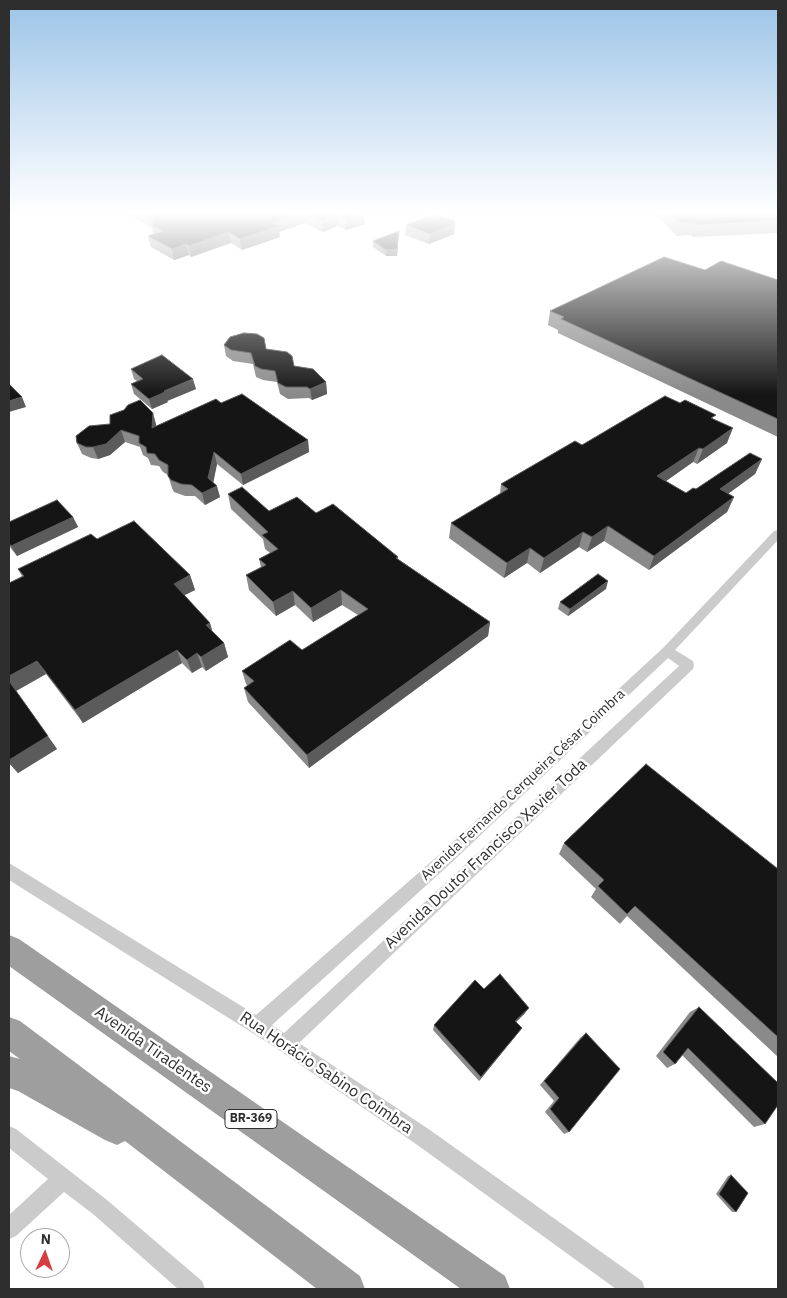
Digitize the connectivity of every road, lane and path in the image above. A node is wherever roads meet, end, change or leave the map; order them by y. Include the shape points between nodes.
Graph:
1 (778, 534) edge
2 (667, 651) junction
3 (9, 871) edge
4 (9, 949) edge
5 (258, 1026) junction
6 (9, 1032) edge
7 (285, 1044) junction
8 (9, 1072) edge
9 (9, 1136) edge
10 (180, 1162) junction
11 (64, 1178) junction
12 (9, 1229) edge
13 (194, 1289) edge
14 (347, 1289) edge
15 (492, 1289) edge
16 (634, 1289) edge

1 - 2 street, Avenida Fernando Cerqueira César Coimbra
2 - 5 street, Avenida Fernando Cerqueira César Coimbra via 439,864
2 - 7 street, Avenida Doutor Francisco Xavier Toda via 688,664
3 - 5 street, Rua Horácio Sabino Coimbra
4 - 15 highway, Avenida Tiradentes / BR-369
5 - 7 street, Rua Horácio Sabino Coimbra
6 - 10 highway
7 - 16 street, Rua Horácio Sabino Coimbra via 423,1137
8 - 10 highway via 25,1077
9 - 11 street
10 - 14 highway
11 - 12 street
11 - 13 street

